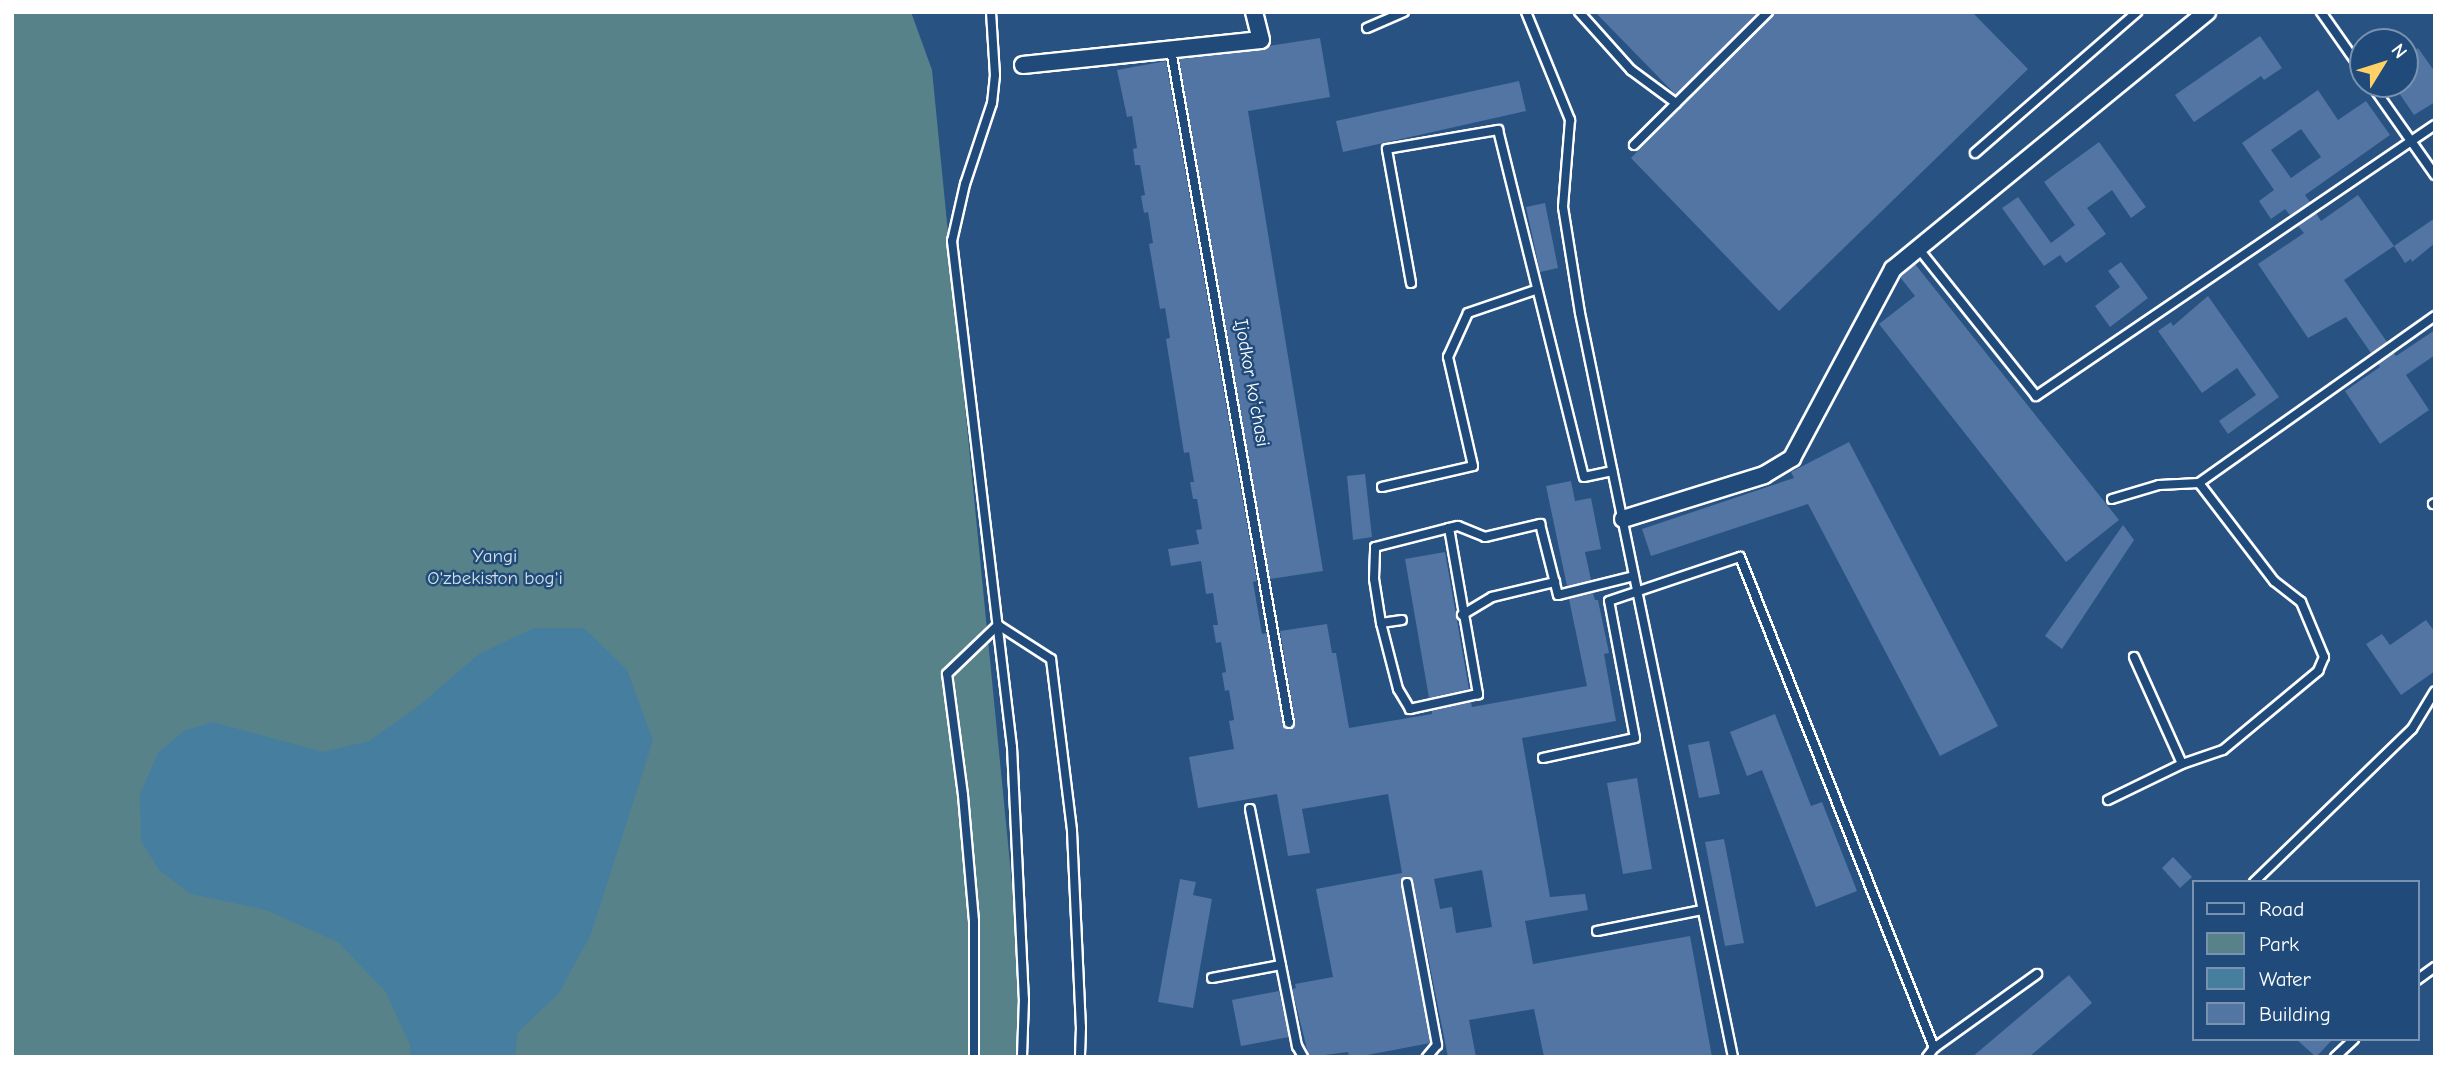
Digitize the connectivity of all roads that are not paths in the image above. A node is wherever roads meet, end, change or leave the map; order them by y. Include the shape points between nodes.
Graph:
1 (991, 12) edge
2 (1254, 12) edge
3 (1404, 12) edge
4 (1526, 12) edge
5 (1579, 12) edge
6 (1768, 12) edge
7 (2137, 12) edge
8 (2207, 12) edge
9 (2321, 12) edge
10 (1367, 28) dead end
11 (1171, 50) junction
12 (2349, 52) edge
13 (1023, 65) dead end
14 (2381, 98) edge
15 (1676, 103) junction
16 (2435, 125) edge
17 (2411, 142) junction
18 (1634, 145) dead end
19 (1975, 153) dead end
20 (2435, 176) edge
21 (1918, 248) junction
22 (1411, 283) dead end
23 (1535, 290) junction
24 (2435, 316) edge
25 (1612, 471) junction
26 (2199, 483) junction
27 (1382, 487) dead end
28 (2112, 499) dead end
29 (1623, 519) junction
30 (1449, 528) junction
31 (1634, 576) junction
32 (1555, 582) junction
33 (1638, 593) junction
34 (1462, 615) junction
35 (1402, 620) dead end
36 (1381, 624) junction
37 (998, 625) junction
38 (2134, 657) dead end
39 (2435, 691) edge
40 (1289, 723) dead end
41 (1543, 758) dead end
42 (2182, 764) junction
43 (2108, 800) dead end
44 (1250, 809) dead end
45 (2257, 880) edge
46 (1407, 883) dead end
47 (1702, 910) junction
48 (1597, 931) dead end
49 (1281, 965) junction
50 (2435, 967) edge
51 (2037, 974) dead end
52 (1212, 978) dead end
53 (2419, 979) edge
54 (2352, 1041) edge
55 (1934, 1048) junction
56 (974, 1057) edge
57 (1021, 1057) edge
58 (1080, 1057) edge
59 (1303, 1057) edge
60 (1427, 1057) edge
61 (1733, 1057) edge
62 (1927, 1057) edge
63 (2335, 1057) edge

1 - 37 lane via 992,103 952,241
2 - 11 street via 1261,40
3 - 10 lane
4 - 25 lane via 1570,120 1563,207
5 - 15 lane via 1631,71
6 - 15 lane
7 - 19 lane
8 - 21 street
9 - 12 lane
11 - 13 street
11 - 40 lane, Ijodkor koʻchasi
14 - 17 lane
15 - 18 lane
16 - 17 lane
17 - 20 lane
17 - 21 lane via 2036,396
21 - 29 street via 1893,269 1792,458 1764,475
22 - 23 lane via 1387,149 1498,130
23 - 25 lane via 1584,477
23 - 27 lane via 1468,313 1448,357 1473,466
24 - 26 lane
25 - 29 lane
26 - 28 lane via 2159,485
26 - 42 lane via 2274,581 2301,601 2324,657 2318,671 2223,750
29 - 31 lane
30 - 32 lane via 1458,526 1485,537 1540,524
30 - 34 lane
30 - 36 lane via 1375,547
31 - 32 lane via 1558,595
31 - 33 lane
32 - 34 lane via 1492,597
33 - 41 lane via 1609,601 1635,738
33 - 47 lane
33 - 55 lane via 1740,557
34 - 36 lane via 1478,694 1410,709 1398,689
35 - 36 lane
37 - 56 lane via 947,674 974,921
37 - 57 lane via 1012,747 1024,999
37 - 58 lane via 1051,659 1072,831
38 - 42 lane
39 - 45 lane via 2412,729
42 - 43 lane
44 - 49 lane
46 - 60 lane via 1437,1045
47 - 48 lane
47 - 61 lane
49 - 52 lane
49 - 59 lane
50 - 53 lane
51 - 55 lane
54 - 63 lane
55 - 62 lane

